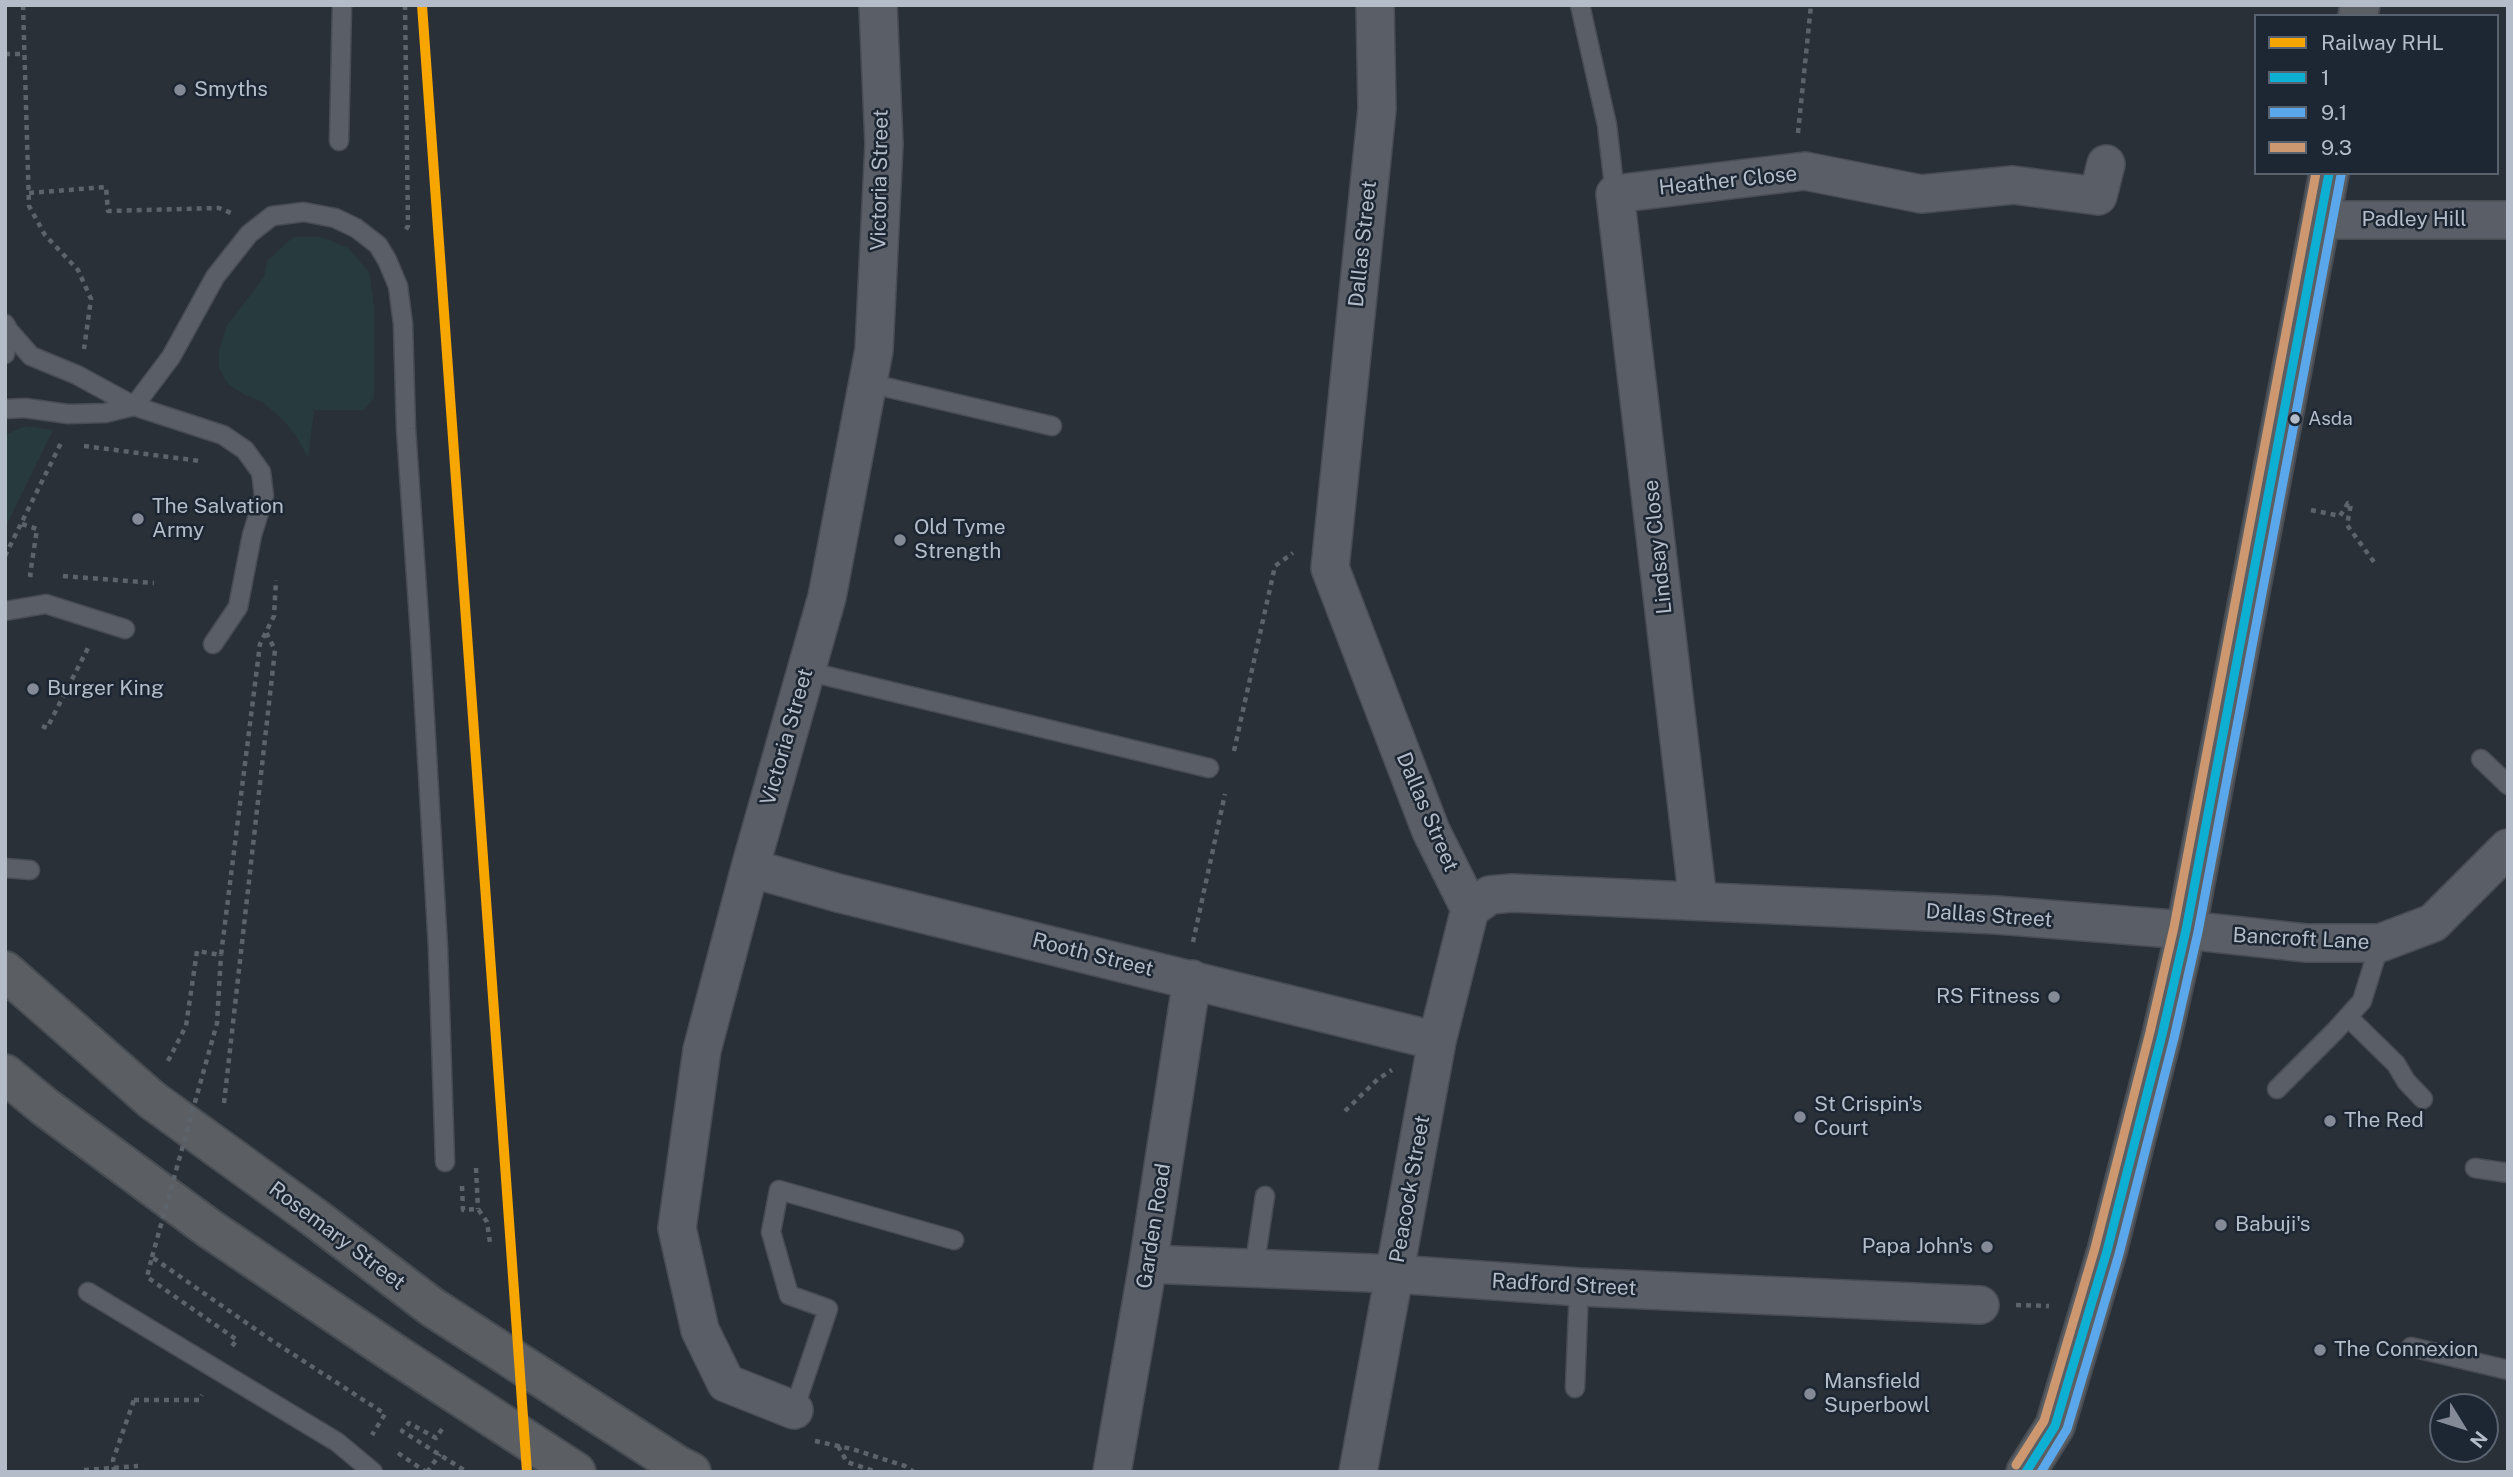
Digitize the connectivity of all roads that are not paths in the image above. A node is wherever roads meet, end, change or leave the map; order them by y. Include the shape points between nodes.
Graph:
1 (342, 5) edge
2 (878, 5) edge
3 (1375, 5) edge
4 (1580, 5) edge
5 (339, 141) dead end
6 (2106, 164) dead end
7 (2329, 175) edge
8 (1615, 194) junction
9 (2508, 219) edge
10 (2320, 220) junction
11 (7, 328) edge
12 (5, 354) edge
13 (868, 383) junction
14 (134, 405) junction
15 (5, 409) edge
16 (1052, 426) dead end
17 (5, 611) edge
18 (125, 629) dead end
19 (213, 645) dead end
20 (806, 671) junction
21 (2481, 759) dead end
22 (1209, 768) dead end
23 (2508, 785) edge
24 (2508, 848) edge
25 (5, 868) edge
26 (750, 868) junction
27 (30, 870) dead end
28 (1698, 901) junction
29 (1470, 909) junction
30 (2186, 930) junction
31 (2380, 943) junction
32 (5, 971) edge
33 (1189, 978) junction
34 (2348, 1017) junction
35 (1437, 1041) junction
36 (5, 1074) edge
37 (2277, 1090) dead end
38 (2423, 1099) dead end
39 (445, 1162) dead end
40 (2475, 1168) dead end
41 (2508, 1173) edge
42 (1265, 1196) dead end
43 (954, 1240) dead end
44 (1148, 1264) junction
45 (1254, 1269) junction
46 (1395, 1274) junction
47 (1579, 1287) junction
48 (88, 1292) dead end
49 (1980, 1305) road end
50 (2411, 1347) dead end
51 (2508, 1370) edge
52 (1575, 1388) dead end
53 (794, 1410) joint
54 (2055, 1426) junction
55 (373, 1472) edge
56 (576, 1472) edge
57 (691, 1472) edge
58 (1112, 1472) edge
59 (1358, 1472) edge
60 (2026, 1472) edge
61 (2059, 1472) edge

1 - 5 lane
2 - 13 street, Victoria Street via 884,144 874,350
3 - 29 street, Dallas Street via 1377,109 1330,568 1431,831
4 - 8 lane via 1607,125
6 - 8 street, Heather Close via 2098,196 2013,185 1921,194 1805,171
7 - 10 highway
8 - 28 street, Lindsay Close
9 - 10 street, Padley Hill
10 - 30 highway
11 - 12 lane
11 - 14 lane via 31,356
13 - 16 lane
13 - 20 street, Victoria Street via 827,597
14 - 15 lane via 105,413
14 - 19 lane via 223,435 245,450 261,472 264,496 238,607
14 - 39 lane via 171,358 215,277 272,216 304,212 334,218 378,244 398,286 403,324 404,409 438,948
17 - 18 lane via 46,604
20 - 22 lane
20 - 26 street, Victoria Street
21 - 23 lane
24 - 31 street, Bancroft Lane via 2433,923
25 - 27 lane
26 - 33 street, Rooth Street
26 - 53 street, Victoria Street via 702,1050 677,1228 701,1330 726,1383
28 - 29 street, Dallas Street via 1512,893 1490,895
28 - 30 street, Dallas Street via 1997,915
29 - 35 street, Peacock Street
30 - 31 street, Bancroft Lane via 2306,943
30 - 54 highway via 2149,1090
31 - 34 lane via 2362,1001
32 - 57 highway, Rosemary Street via 152,1100 432,1307
33 - 35 street, Rooth Street
33 - 44 street, Garden Road
34 - 37 lane
34 - 38 lane via 2396,1064
35 - 46 street, Peacock Street
36 - 56 highway via 210,1229
40 - 41 lane
42 - 45 lane
43 - 53 lane via 779,1190 771,1232 789,1295 828,1309
44 - 45 street, Radford Street
44 - 58 street, Garden Road
45 - 46 street, Radford Street
46 - 47 street, Radford Street
46 - 59 street, Peacock Street
47 - 49 street, Radford Street
47 - 52 lane
48 - 55 lane via 337,1442
50 - 51 lane
54 - 60 highway
54 - 61 highway

